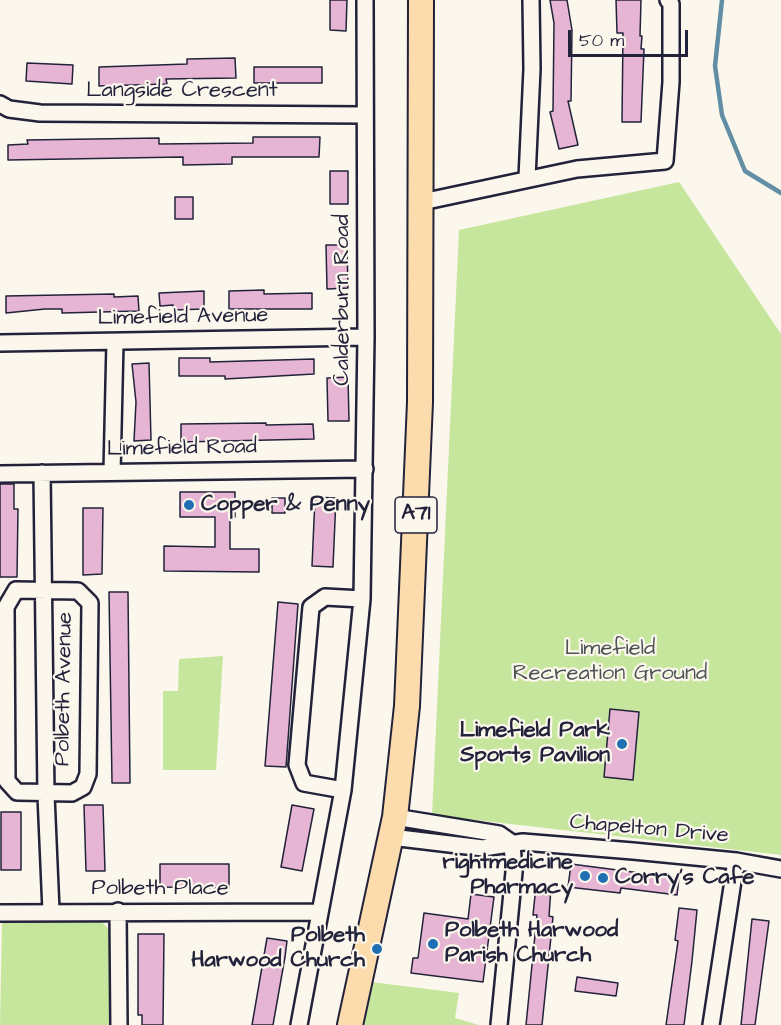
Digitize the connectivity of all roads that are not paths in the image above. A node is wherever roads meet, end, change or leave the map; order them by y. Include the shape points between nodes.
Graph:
1 (365, 0) edge
2 (421, 0) edge
3 (531, 0) edge
4 (668, 0) edge
5 (0, 104) edge
6 (365, 115) junction
7 (527, 178) junction
8 (422, 202) junction
9 (366, 337) junction
10 (115, 342) junction
11 (0, 343) edge
12 (365, 469) junction
13 (42, 472) junction
14 (112, 472) junction
15 (0, 474) edge
16 (44, 591) junction
17 (362, 599) junction
18 (343, 790) junction
19 (46, 795) junction
20 (393, 827) junction
21 (512, 843) junction
22 (736, 861) junction
23 (781, 869) edge
24 (118, 911) junction
25 (51, 912) junction
26 (320, 912) junction
27 (0, 913) edge
28 (119, 1025) edge
29 (299, 1025) edge
30 (350, 1025) edge
31 (499, 1025) edge
32 (711, 1025) edge

1 - 6 street, Calderburn Road
2 - 8 main road, A71
3 - 7 street
4 - 7 street via 671,82 665,161 632,162
5 - 6 street, Langside Crescent via 40,113
6 - 9 street, Calderburn Road
7 - 8 street
8 - 20 main road, A71 via 420,402 407,706
9 - 10 street, Limefield Avenue
9 - 12 street, Calderburn Road
10 - 11 street, Limefield Avenue
10 - 14 street
12 - 14 street, Limefield Road
12 - 17 street, Calderburn Road
13 - 14 street, Limefield Road
13 - 15 street, Limefield Road
13 - 16 street, Polbeth Avenue
16 - 19 street, Polbeth Avenue
16 - 19 street, Polbeth Avenue via 16,590 6,607 7,781 17,792
16 - 19 street, Polbeth Avenue via 78,591 90,603 88,774 83,788
17 - 18 street, Calderburn Road
17 - 18 street via 325,597 311,607 297,765 304,783
18 - 26 street, Calderburn Road
19 - 25 street, Polbeth Avenue
20 - 21 street, Chapelton Drive via 499,834
20 - 30 main road, A71
21 - 22 street, Chapelton Drive
21 - 31 street via 514,873
22 - 23 street, Chapelton Drive
22 - 32 street
24 - 25 street, Polbeth Place
24 - 26 street, Polbeth Place
24 - 28 street
25 - 27 street, Polbeth Place
26 - 29 street, Calderburn Road

